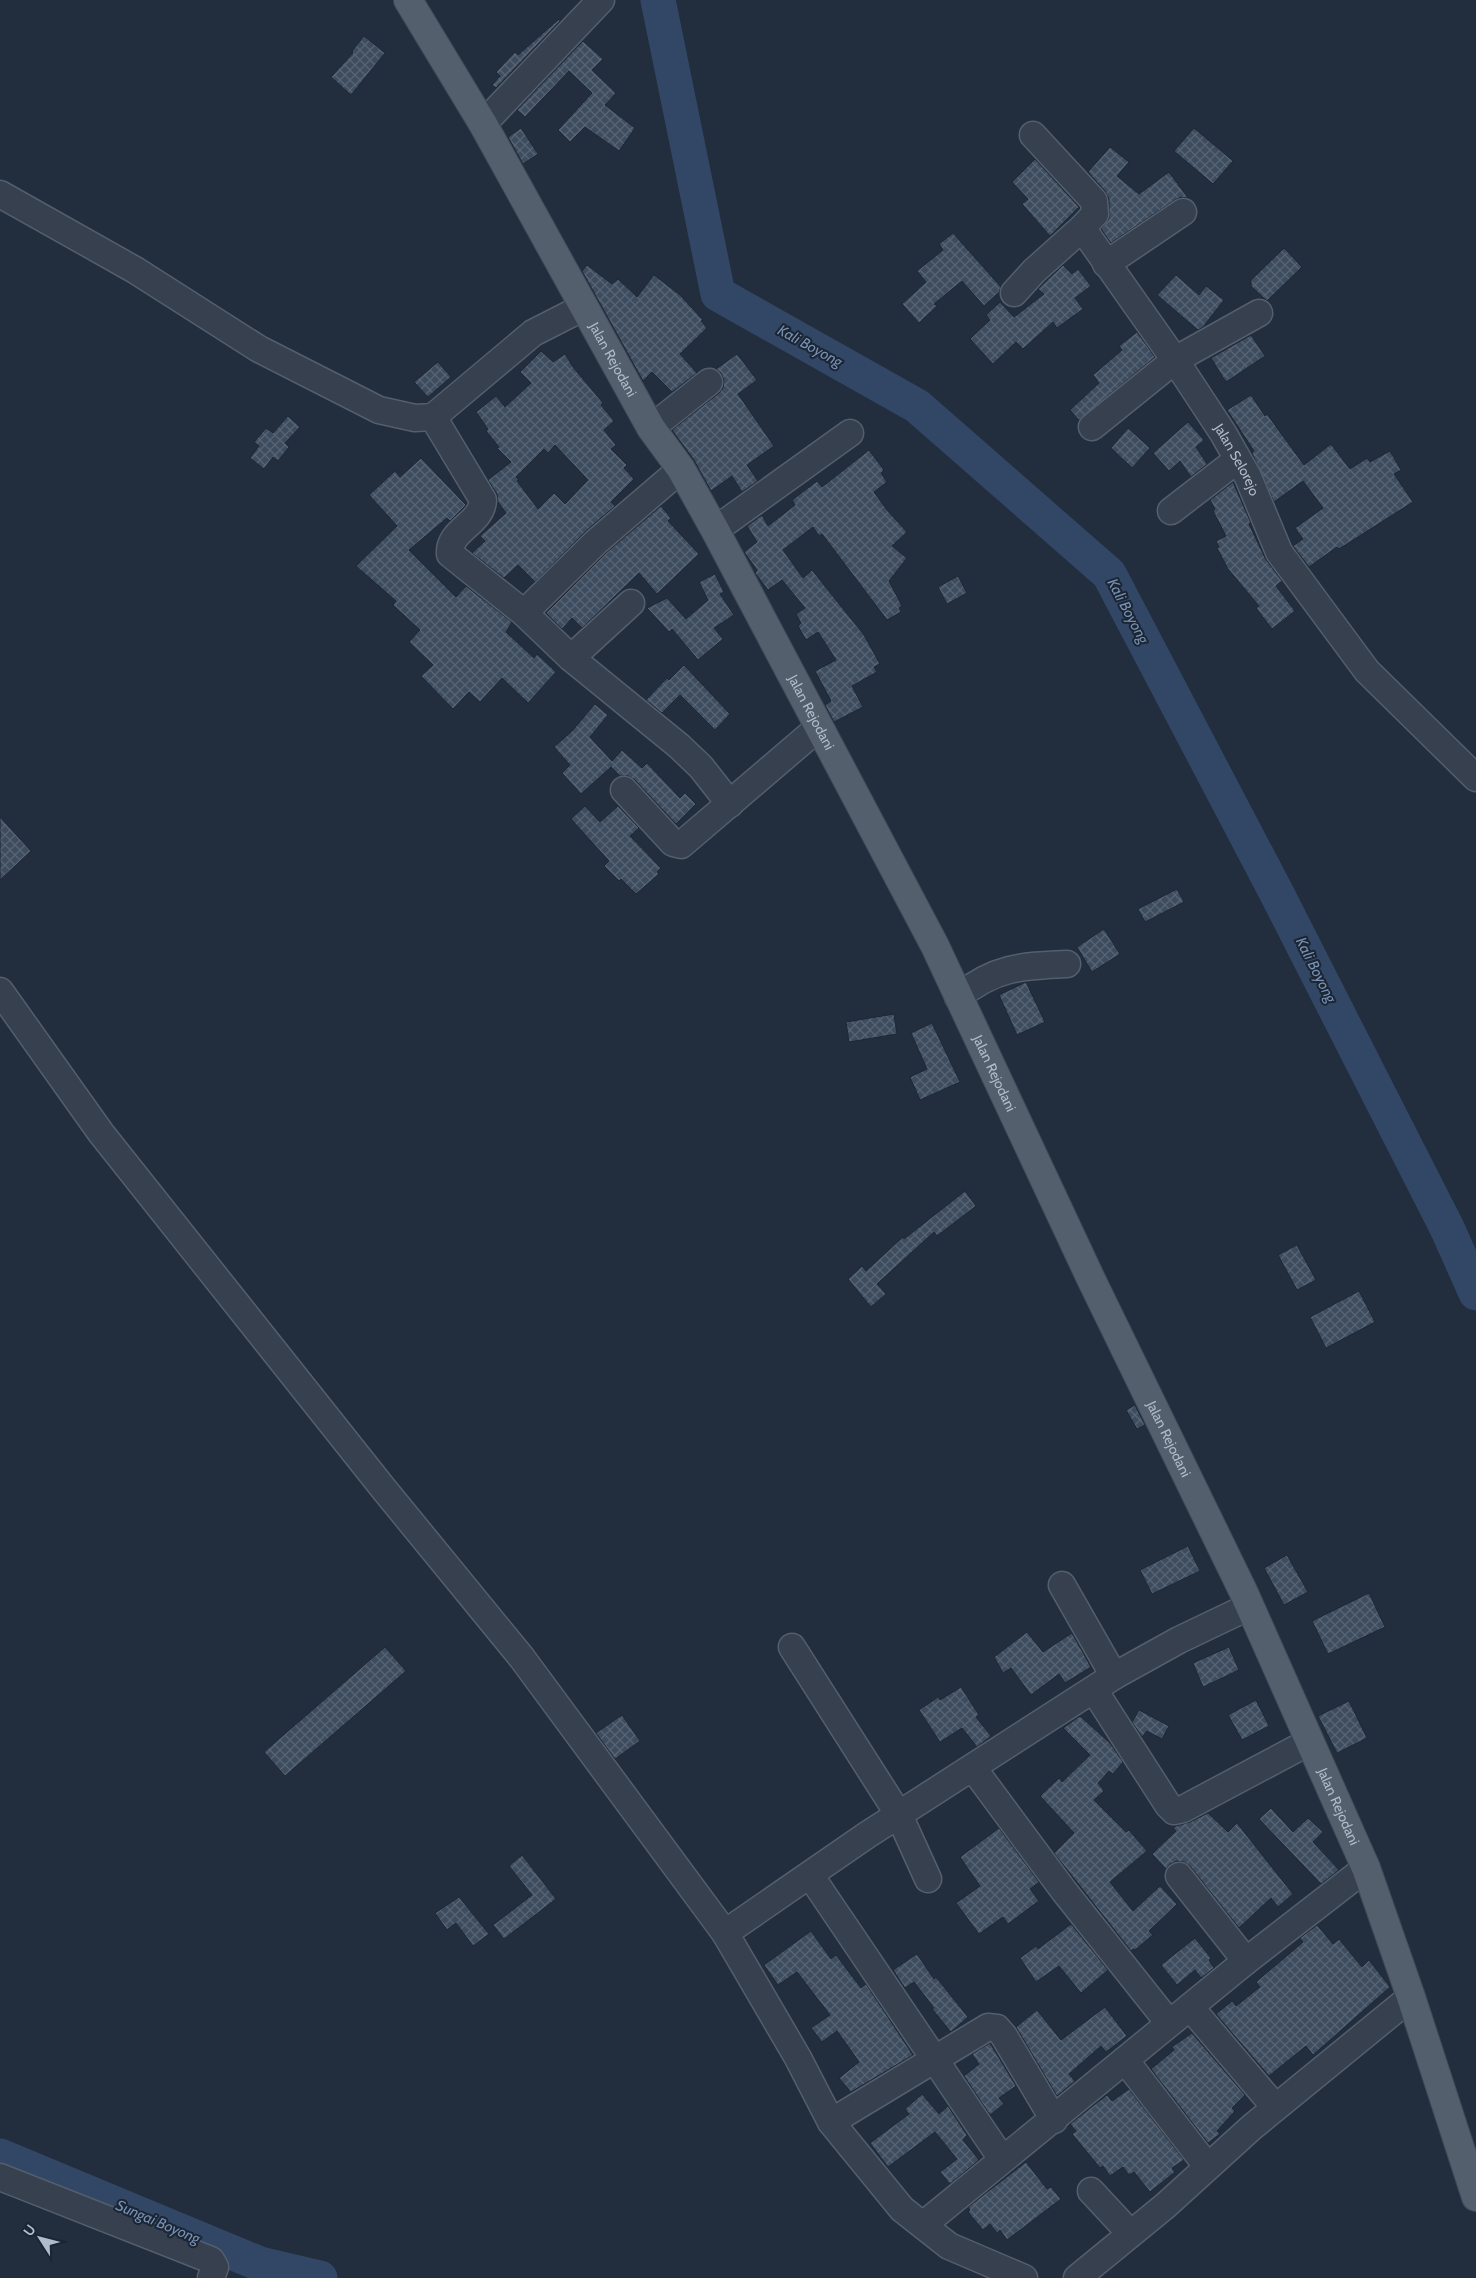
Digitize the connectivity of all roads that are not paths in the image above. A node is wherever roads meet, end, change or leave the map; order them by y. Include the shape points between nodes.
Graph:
1 (408, 0) edge
2 (601, 0) edge
3 (483, 124) junction
4 (1033, 135) dead end
5 (0, 194) edge
6 (1183, 212) dead end
7 (1082, 228) junction
8 (1106, 264) junction
9 (1014, 293) dead end
10 (584, 307) junction
11 (1259, 313) dead end
12 (1175, 360) junction
13 (709, 382) dead end
14 (433, 417) junction
15 (1092, 427) dead end
16 (651, 428) junction
17 (850, 433) dead end
18 (1238, 460) junction
19 (681, 469) junction
20 (1171, 511) dead end
21 (715, 530) junction
22 (631, 603) dead end
23 (524, 613) junction
24 (571, 658) junction
25 (818, 728) junction
26 (1476, 778) edge
27 (624, 790) dead end
28 (730, 804) junction
29 (1066, 964) dead end
30 (954, 987) junction
31 (0, 990) edge
32 (1062, 1585) dead end
33 (1248, 1607) junction
34 (792, 1647) dead end
35 (1104, 1683) junction
36 (1309, 1742) junction
37 (973, 1768) junction
38 (898, 1815) junction
39 (1366, 1868) junction
40 (810, 1875) junction
41 (1180, 1876) dead end
42 (928, 1879) dead end
43 (726, 1934) junction
44 (1246, 1961) junction
45 (1411, 1997) junction
46 (1190, 2007) junction
47 (1170, 2023) junction
48 (935, 2060) junction
49 (1125, 2060) junction
50 (1275, 2107) junction
51 (1054, 2120) junction
52 (832, 2122) junction
53 (1002, 2159) junction
54 (1208, 2166) junction
55 (0, 2177) edge
56 (1091, 2191) dead end
57 (1476, 2197) edge
58 (923, 2225) junction
59 (1130, 2233) junction
60 (212, 2278) edge
61 (1024, 2278) edge
62 (1077, 2278) edge

1 - 3 main road, Jalan Rejodani
2 - 3 street
3 - 10 main road, Jalan Rejodani
4 - 7 street via 1094,202 1094,214
5 - 14 street via 135,270 259,349 379,410 415,418
6 - 8 street
7 - 8 street, Jalan Selorejo
7 - 9 street
8 - 12 street, Jalan Selorejo
10 - 14 street via 533,333
10 - 16 main road, Jalan Rejodani
11 - 12 street
12 - 15 street
12 - 18 street, Jalan Selorejo
13 - 16 street
14 - 23 street via 483,500 480,513 452,543 450,554
16 - 19 main road, Jalan Rejodani
17 - 21 street
18 - 20 street
18 - 26 street, Jalan Selorejo via 1279,552 1367,671
19 - 21 main road, Jalan Rejodani
19 - 23 street via 596,542
21 - 25 main road, Jalan Rejodani
22 - 24 street
23 - 24 street
24 - 28 street via 679,746 701,767
25 - 28 street
25 - 30 main road, Jalan Rejodani
27 - 28 street via 677,845
29 - 30 street via 1003,971 974,984
30 - 33 main road, Jalan Rejodani
31 - 43 street via 101,1133 522,1658
32 - 35 street
33 - 35 street via 1179,1640
33 - 36 main road, Jalan Rejodani
34 - 38 street
35 - 36 street via 1174,1811
35 - 37 street
36 - 39 main road, Jalan Rejodani
37 - 38 street
37 - 47 street via 1064,1891
38 - 40 street
38 - 42 street
39 - 44 street
39 - 45 main road, Jalan Rejodani
40 - 43 street
40 - 48 street
41 - 44 street
43 - 52 street
44 - 46 street
45 - 50 street
45 - 57 main road, Jalan Rejodani
46 - 47 street
46 - 50 street
47 - 49 street
48 - 51 street via 980,2030 997,2028
48 - 52 street
48 - 53 street
49 - 51 street
49 - 54 street
50 - 54 street
51 - 53 street
52 - 58 street via 902,2209
53 - 58 street
54 - 59 street
55 - 60 street via 211,2260 215,2267
56 - 59 street
58 - 61 street via 949,2246
59 - 62 street

